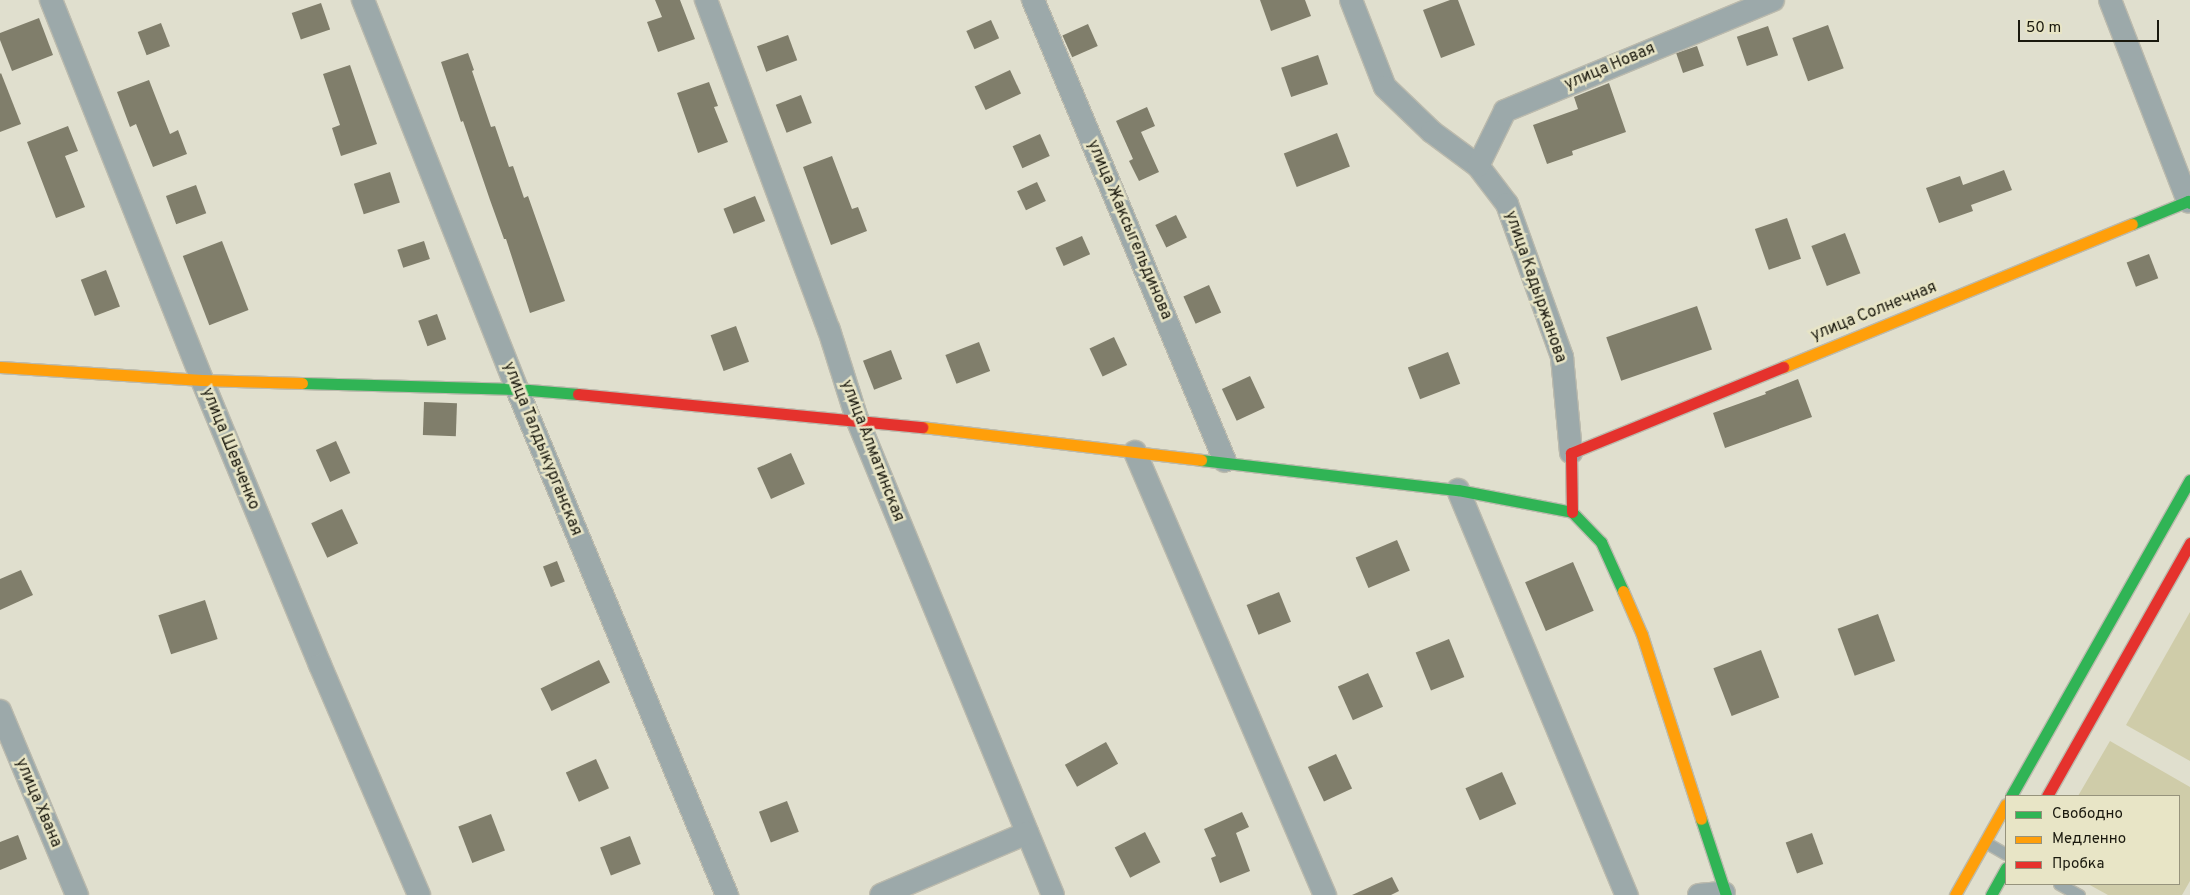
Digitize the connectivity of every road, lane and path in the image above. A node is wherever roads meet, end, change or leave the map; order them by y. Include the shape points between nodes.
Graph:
1 (50, 0) edge
2 (363, 0) edge
3 (706, 0) edge
4 (1033, 0) edge
5 (1351, 0) edge
6 (2110, 0) edge
7 (1760, 2) edge
8 (1478, 166) junction
9 (2189, 202) edge
10 (0, 367) edge
11 (202, 380) junction
12 (517, 389) junction
13 (856, 419) junction
14 (1135, 452) junction
15 (1571, 452) junction
16 (1225, 461) junction
17 (2190, 480) edge
18 (1458, 490) junction
19 (1572, 512) junction
20 (2190, 543) edge
21 (0, 711) edge
22 (2012, 795) edge
23 (2048, 795) edge
24 (2005, 806) edge
25 (1027, 833) junction
26 (1985, 842) junction
27 (2005, 853) edge
28 (2005, 870) edge
29 (2061, 885) edge
30 (1725, 894) edge
31 (77, 895) edge
32 (419, 895) edge
33 (727, 895) edge
34 (881, 895) edge
35 (1053, 895) edge
36 (1325, 895) edge
37 (1627, 895) edge
38 (1699, 895) edge
39 (1955, 895) edge
40 (1991, 895) edge
41 (2080, 895) edge

1 - 11 street, улица Шевченко
2 - 12 street, улица Талдыкурганская
3 - 13 street, улица Алматинская via 829,330
4 - 16 street, улица Жаксыгельдинова
5 - 8 street, улица Кадыржанова via 1386,86 1432,132
6 - 9 street
7 - 8 street, улица Новая via 1505,111
8 - 15 street, улица Кадыржанова via 1507,204 1562,357
9 - 15 street, улица Солнечная
10 - 11 street
11 - 12 street
11 - 32 street, улица Шевченко
12 - 13 street
12 - 33 street, улица Талдыкурганская
13 - 14 street
13 - 25 street, улица Алматинская
14 - 16 street
14 - 36 street
15 - 19 street, улица Кадыржанова
16 - 18 street
17 - 22 street
18 - 19 street
18 - 37 street
19 - 30 street via 1601,542 1642,635
20 - 23 street
21 - 31 street, улица Хвана
24 - 26 street
25 - 34 street
25 - 35 street, улица Алматинская
26 - 27 lane
26 - 39 street
28 - 40 street
29 - 41 lane
30 - 38 street

